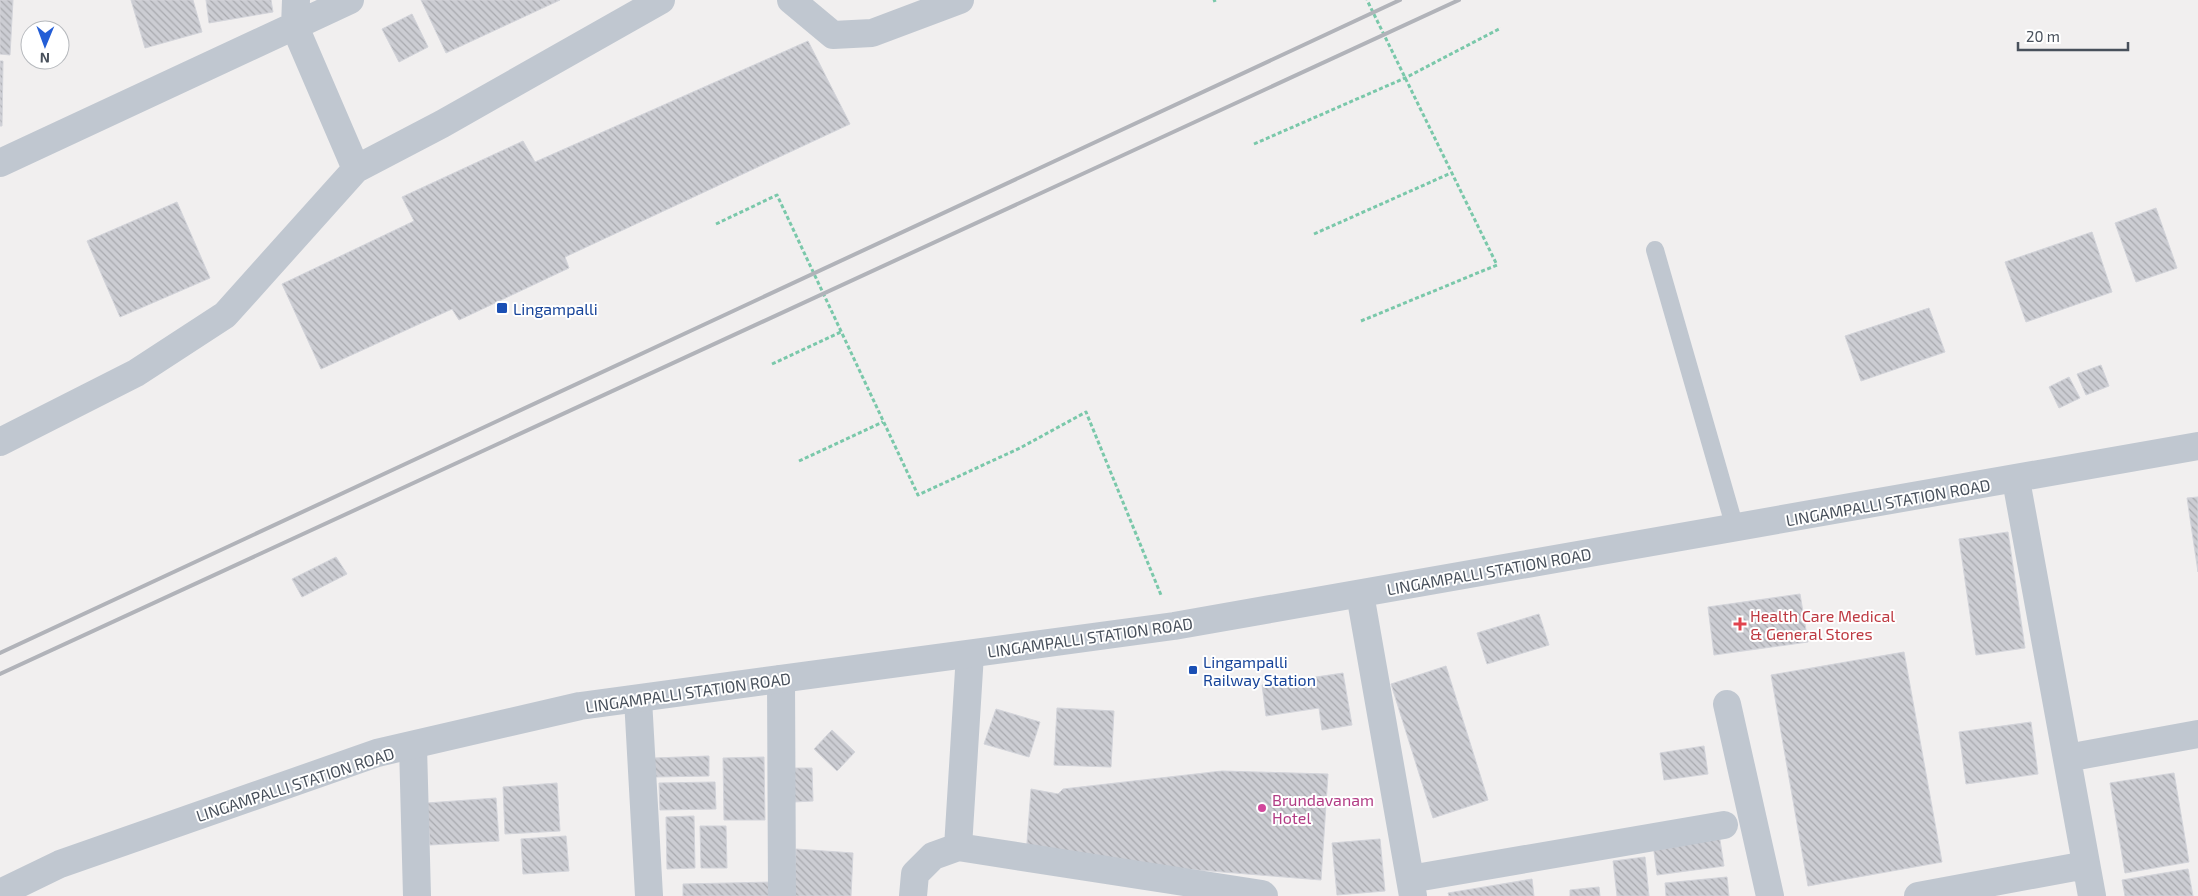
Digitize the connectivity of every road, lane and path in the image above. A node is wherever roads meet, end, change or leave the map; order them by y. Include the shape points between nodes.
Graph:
1 (296, 0) edge
2 (350, 0) edge
3 (661, 0) edge
4 (791, 0) edge
5 (960, 0) edge
6 (1367, 0) edge
7 (295, 27) junction
8 (1501, 28) dead end
9 (1405, 78) junction
10 (1254, 144) dead end
11 (0, 163) edge
12 (356, 169) junction
13 (1451, 173) junction
14 (716, 224) dead end
15 (1314, 234) dead end
16 (1655, 250) dead end
17 (1361, 321) dead end
18 (842, 332) junction
19 (772, 364) dead end
20 (883, 422) junction
21 (0, 442) edge
22 (2198, 446) edge
23 (799, 461) dead end
24 (2016, 480) junction
25 (1735, 528) junction
26 (1360, 594) junction
27 (1174, 626) junction
28 (970, 654) junction
29 (781, 679) junction
30 (638, 699) junction
31 (1727, 704) dead end
32 (2198, 734) edge
33 (412, 746) junction
34 (2067, 758) junction
35 (1724, 825) dead end
36 (958, 847) junction
37 (2086, 864) junction
38 (1412, 888) edge
39 (0, 893) edge
40 (417, 896) edge
41 (649, 896) edge
42 (782, 896) edge
43 (912, 896) edge
44 (1264, 896) edge
45 (1770, 896) edge
46 (1918, 896) edge
47 (2092, 896) edge

1 - 7 street
2 - 7 street
3 - 12 street
4 - 5 street via 833,35 872,33
6 - 9 path
7 - 11 street
7 - 12 street
8 - 9 path
9 - 10 path
9 - 13 path
12 - 21 street via 225,315 136,373
13 - 15 path
13 - 17 path via 1497,265
14 - 18 path via 777,195
16 - 25 lane
18 - 19 path
18 - 20 path
20 - 23 path
20 - 27 path via 918,495 1020,448 1086,412
22 - 24 street, LINGAMPALLI STATION ROAD
24 - 25 street, LINGAMPALLI STATION ROAD
24 - 34 street
25 - 26 street, LINGAMPALLI STATION ROAD
26 - 27 street, LINGAMPALLI STATION ROAD
26 - 38 street
27 - 28 street, LINGAMPALLI STATION ROAD
28 - 29 street, LINGAMPALLI STATION ROAD
28 - 36 street
29 - 30 street, LINGAMPALLI STATION ROAD
29 - 42 street
30 - 33 street, LINGAMPALLI STATION ROAD via 580,706
30 - 41 street
31 - 45 street
32 - 34 street
33 - 39 street, LINGAMPALLI STATION ROAD via 377,754 60,864
33 - 40 street
34 - 37 street
35 - 38 street
36 - 43 street via 933,856 915,874
36 - 44 street
37 - 46 street
37 - 47 street

